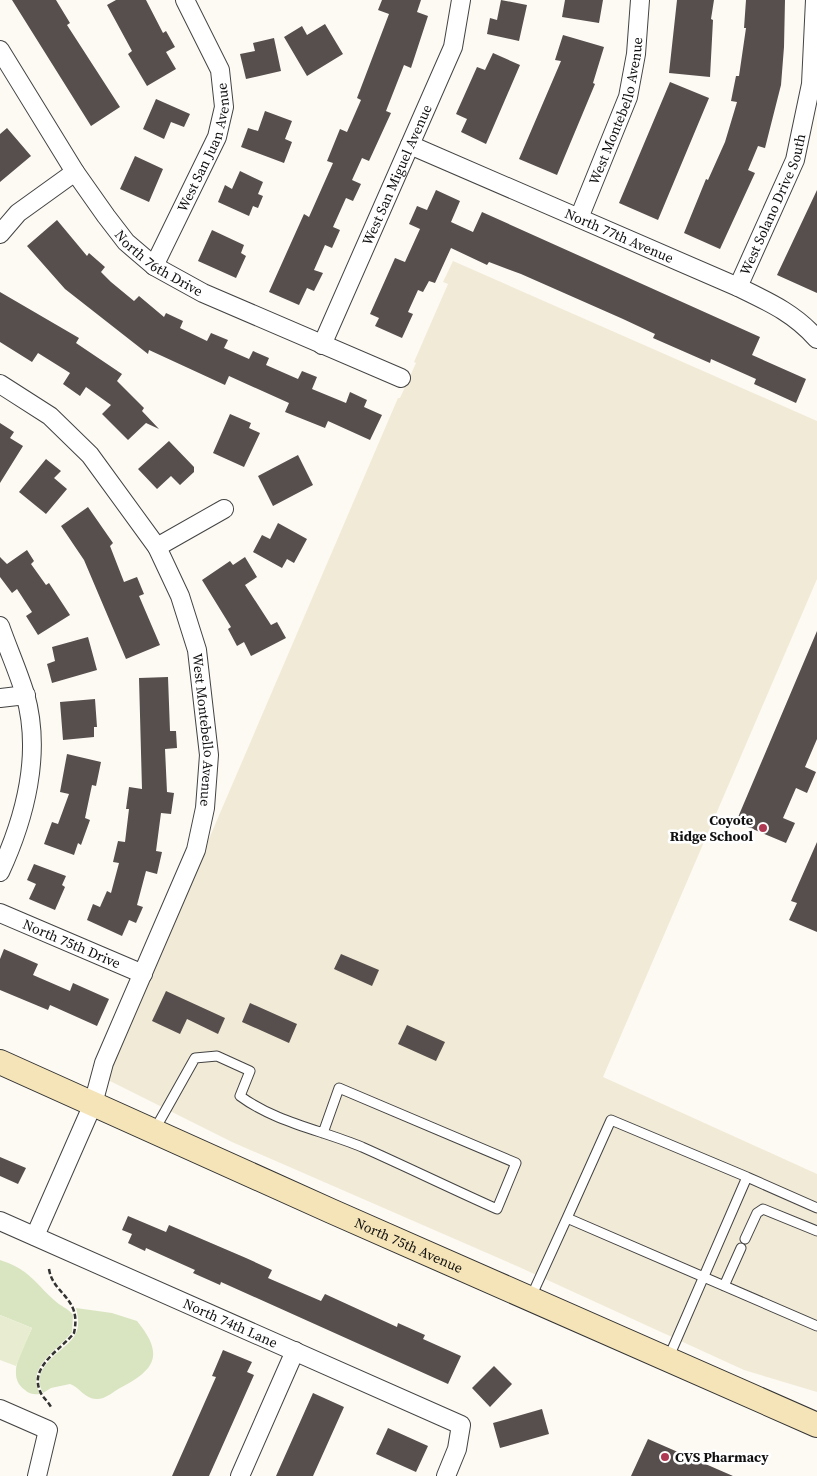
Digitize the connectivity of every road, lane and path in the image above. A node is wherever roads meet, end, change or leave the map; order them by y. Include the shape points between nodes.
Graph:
1 (186, 0) edge
2 (461, 0) edge
3 (640, 0) edge
4 (815, 0) edge
5 (0, 50) edge
6 (410, 145) junction
7 (75, 172) junction
8 (578, 218) junction
9 (0, 234) edge
10 (154, 266) junction
11 (738, 287) junction
12 (817, 340) edge
13 (322, 345) junction
14 (401, 378) dead end
15 (0, 384) edge
16 (224, 509) dead end
17 (157, 546) junction
18 (0, 626) edge
19 (26, 695) junction
20 (0, 698) edge
21 (0, 872) edge
22 (0, 913) edge
23 (142, 974) junction
24 (0, 1062) edge
25 (93, 1104) junction
26 (154, 1132) junction
27 (323, 1133) junction
28 (747, 1177) junction
29 (817, 1208) edge
30 (567, 1218) junction
31 (0, 1220) edge
32 (817, 1232) edge
33 (35, 1236) junction
34 (49, 1269) dead end
35 (704, 1277) junction
36 (724, 1286) junction
37 (530, 1299) junction
38 (817, 1326) edge
39 (295, 1351) junction
40 (668, 1360) junction
41 (51, 1407) dead end
42 (0, 1409) edge
43 (817, 1425) edge
44 (38, 1476) edge
45 (240, 1476) edge
46 (446, 1476) edge

1 - 10 street, West San Juan Avenue via 220,70 224,107 217,138
2 - 6 street, West San Miguel Avenue via 454,47
3 - 8 street, West Montebello Avenue via 636,54 628,97
4 - 11 street, West Solano Drive South via 806,120 795,160
5 - 7 street, North 76th Drive
6 - 8 street, North 77th Avenue
6 - 13 street, West San Miguel Avenue
7 - 9 street via 18,213
7 - 10 street, North 76th Drive via 126,242
8 - 11 street, North 77th Avenue
10 - 13 street, North 76th Drive via 204,293
11 - 12 street, North 77th Avenue via 802,322
13 - 14 street, North 76th Drive
15 - 17 street, West Montebello Avenue via 50,416 90,455
16 - 17 street
17 - 23 street, West Montebello Avenue via 180,596 197,650 209,755 205,808 196,850
18 - 19 street
19 - 20 street
19 - 21 street via 32,741 29,781 12,845
22 - 23 street, North 75th Drive
23 - 25 street, West Montebello Avenue via 102,1069
24 - 25 main road, North 75th Avenue
25 - 26 main road, North 75th Avenue
25 - 33 street, West Montebello Avenue
26 - 27 lane via 195,1058 217,1056 250,1071 240,1096 258,1109
26 - 37 main road, North 75th Avenue
27 - 27 lane via 496,1209 516,1164 339,1088
28 - 29 lane
28 - 30 lane via 611,1120
28 - 35 lane
30 - 35 lane
30 - 37 lane
31 - 33 street, North 74th Lane
32 - 36 lane via 763,1209 757,1213
33 - 39 street, North 74th Lane
34 - 41 path via 71,1303 76,1317 74,1333 48,1357 39,1376 39,1390
35 - 36 lane
35 - 40 lane
36 - 38 lane
37 - 40 main road, North 75th Avenue
39 - 45 street
39 - 46 street, North 74th Lane via 461,1425 457,1449
40 - 43 main road, North 75th Avenue
42 - 44 street via 48,1430

